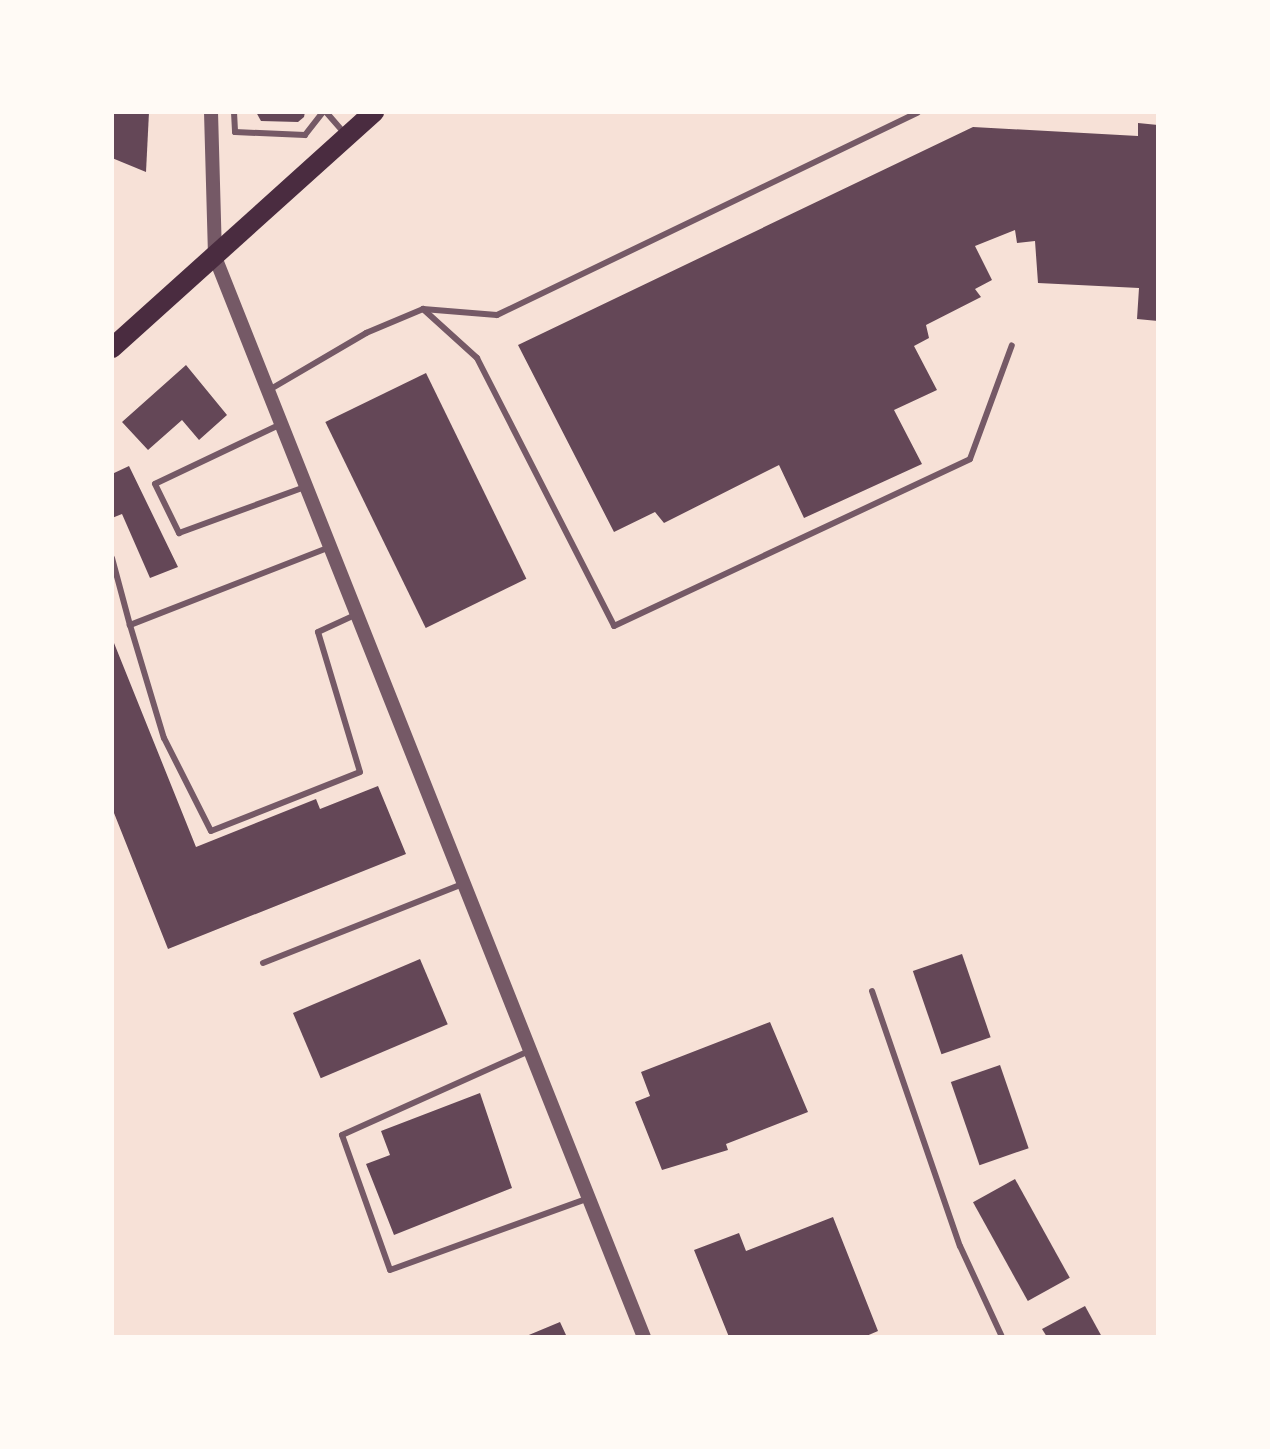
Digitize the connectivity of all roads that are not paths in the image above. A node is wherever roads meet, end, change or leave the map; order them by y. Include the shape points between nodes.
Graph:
1 (211, 112) edge
2 (234, 112) edge
3 (324, 112) edge
4 (374, 112) edge
5 (918, 112) edge
6 (347, 135) junction
7 (215, 257) junction
8 (423, 309) junction
9 (1012, 345) dead end
10 (112, 348) edge
11 (265, 392) junction
12 (279, 425) junction
13 (305, 487) junction
14 (330, 547) junction
15 (112, 558) edge
16 (358, 614) junction
17 (130, 625) junction
18 (465, 883) junction
19 (263, 963) dead end
20 (872, 991) dead end
21 (531, 1050) junction
22 (589, 1198) junction
23 (644, 1337) edge
24 (1002, 1337) edge

1 - 7 street
2 - 3 lane via 235,132 305,135
3 - 6 lane
4 - 6 main road
5 - 8 lane via 497,315
6 - 7 main road
7 - 10 main road
7 - 11 street
8 - 9 lane via 477,358 614,626 970,459
8 - 11 lane via 353,339
11 - 12 street
12 - 13 street
12 - 13 lane via 155,484 179,533
13 - 14 street
14 - 16 street
14 - 17 lane
15 - 17 lane
16 - 17 lane via 318,632 360,772 211,831 164,738
16 - 18 street
18 - 19 lane
18 - 21 street
20 - 24 lane via 960,1246
21 - 22 street
21 - 22 lane via 342,1135 390,1270
22 - 23 street

